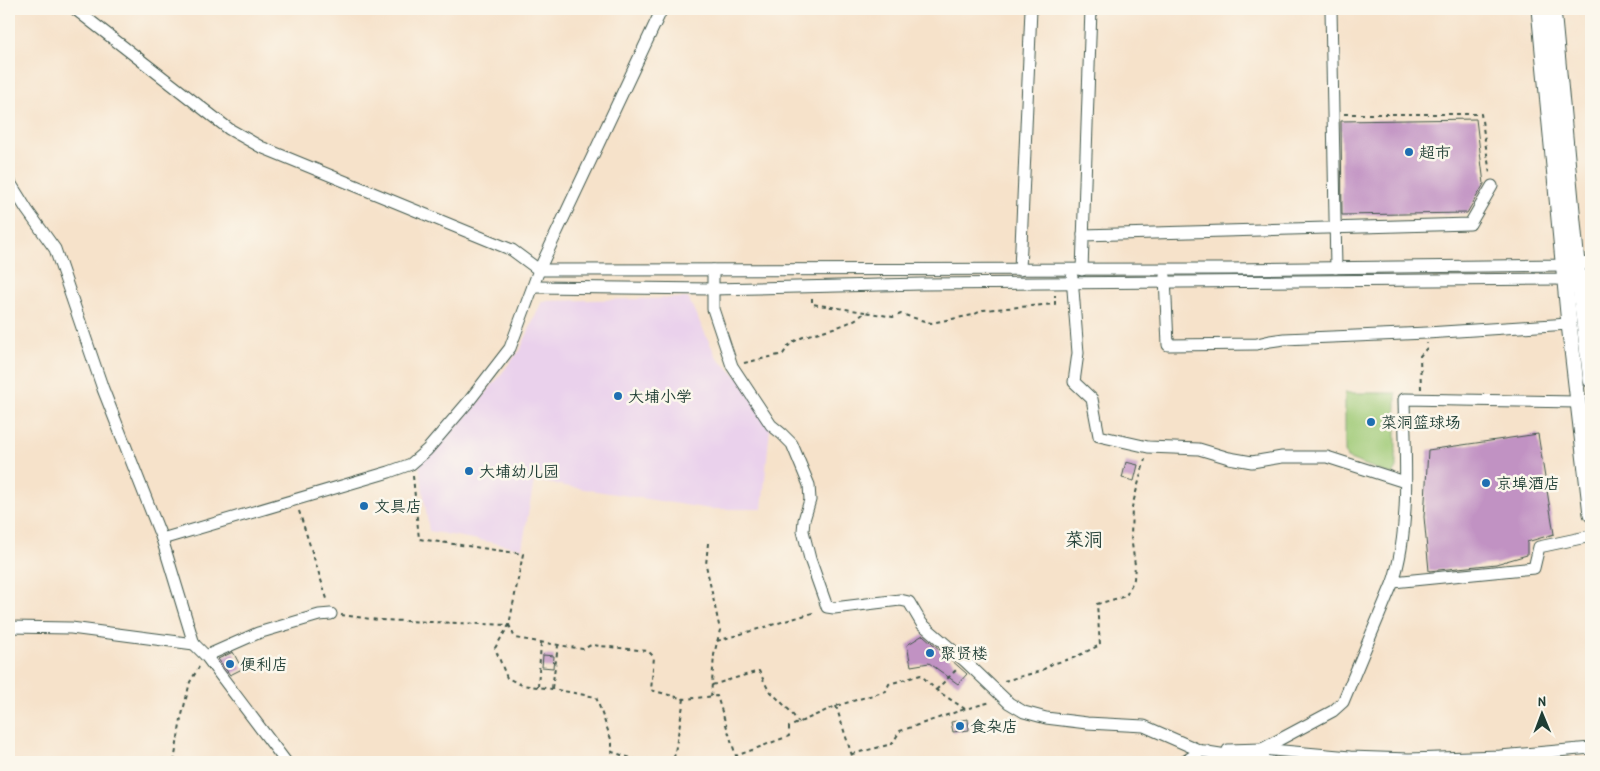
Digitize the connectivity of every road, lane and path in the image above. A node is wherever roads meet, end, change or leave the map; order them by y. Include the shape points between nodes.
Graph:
1 (76, 9) edge
2 (662, 9) edge
3 (1030, 9) edge
4 (1091, 9) edge
5 (1331, 9) edge
6 (1539, 9) edge
7 (1553, 9) edge
8 (1333, 114) junction
9 (9, 181) edge
10 (1492, 186) joint
11 (1336, 229) junction
12 (1083, 235) junction
13 (1336, 268) junction
14 (1164, 269) junction
15 (540, 270) junction
16 (713, 270) junction
17 (1020, 270) junction
18 (1077, 270) junction
19 (1578, 271) edge
20 (1165, 282) junction
21 (1055, 283) junction
22 (1072, 283) junction
23 (812, 286) junction
24 (533, 287) junction
25 (713, 289) junction
26 (865, 312) junction
27 (1569, 324) junction
28 (1420, 356) dead end
29 (732, 366) junction
30 (1591, 380) edge
31 (1421, 399) junction
32 (1577, 402) junction
33 (1148, 446) junction
34 (412, 464) junction
35 (1405, 482) junction
36 (295, 500) junction
37 (1591, 514) edge
38 (1591, 536) edge
39 (162, 539) junction
40 (708, 543) dead end
41 (1393, 582) junction
42 (828, 608) junction
43 (331, 614) junction
44 (509, 625) junction
45 (9, 627) edge
46 (717, 641) junction
47 (541, 643) junction
48 (194, 644) junction
49 (558, 646) junction
50 (206, 656) junction
51 (965, 661) junction
52 (712, 685) junction
53 (991, 685) junction
54 (538, 687) junction
55 (552, 689) junction
56 (936, 690) junction
57 (712, 697) junction
58 (1004, 698) junction
59 (684, 699) junction
60 (836, 706) junction
61 (965, 709) junction
62 (799, 723) junction
63 (1591, 748) edge
64 (1201, 751) junction
65 (852, 754) junction
66 (736, 756) junction
67 (1265, 757) edge
68 (674, 758) junction
69 (1500, 759) edge
70 (174, 762) edge
71 (286, 762) edge
72 (644, 762) edge
73 (672, 762) edge
74 (687, 762) edge
75 (737, 762) edge
76 (854, 762) edge
77 (1184, 762) edge

1 - 15 street via 229,129 261,147 512,250
2 - 15 street
3 - 17 street
4 - 12 street
5 - 8 street
6 - 19 street
7 - 19 street
8 - 10 path via 1480,114
8 - 11 street
9 - 39 street via 55,249 103,390
10 - 11 street via 1470,224
11 - 12 street
11 - 13 street
12 - 18 street
13 - 14 street
13 - 19 street
14 - 18 street
14 - 20 street
15 - 16 street
15 - 24 street
16 - 17 street
16 - 25 street
17 - 18 street
18 - 22 street
19 - 20 street
19 - 27 street
19 - 30 street
20 - 22 street
20 - 27 street via 1168,345 1257,344 1284,339
21 - 22 street
21 - 23 street
21 - 26 path via 1055,304 983,310 930,323 901,314 893,317
22 - 33 street via 1078,353 1074,382 1092,399 1100,436
23 - 25 street
23 - 26 path via 812,304
24 - 25 street
24 - 34 street via 510,348 469,401
25 - 29 street via 713,309
26 - 29 path via 852,322 791,342 783,354
27 - 32 street
28 - 31 path
29 - 42 street via 771,425 792,444 806,477 810,500 803,531
31 - 32 street
31 - 35 street via 1404,399
32 - 37 street
33 - 35 street via 1199,450 1252,462 1282,457 1327,457
33 - 53 path via 1132,507 1134,580 1126,596 1098,604 1100,645 1041,671
34 - 36 street
34 - 44 path via 419,539 523,554
35 - 41 street via 1402,545
36 - 39 street
36 - 43 path
38 - 41 street via 1539,547 1534,568
39 - 48 street
40 - 46 path via 706,566 720,630
41 - 67 street via 1341,705
42 - 46 path
42 - 51 street via 907,601 922,624
43 - 44 path via 379,620
43 - 50 street via 258,633
44 - 47 path via 516,638
44 - 54 path via 496,648 507,678 522,685
45 - 48 street via 71,628
46 - 52 path
47 - 49 path
47 - 54 path
48 - 50 street
49 - 55 path
49 - 59 path via 584,649 591,645 648,651 654,657 651,690
50 - 70 path via 190,682
50 - 71 street
51 - 53 street
51 - 56 path
52 - 57 path
52 - 62 path via 759,671 768,690
53 - 58 street
54 - 55 path
55 - 72 path via 596,697 612,742 612,752
56 - 60 path via 921,675 889,684 886,691
56 - 61 path
57 - 59 path
57 - 66 path via 717,696
58 - 61 path
58 - 64 street via 1034,716 1068,722 1144,726
59 - 68 path
60 - 62 path
60 - 65 path
61 - 65 path via 900,731 892,744
62 - 66 path via 789,727 789,736
63 - 69 street
64 - 67 street
64 - 77 street
65 - 76 path
66 - 75 path
67 - 69 street
68 - 73 path
68 - 74 path

